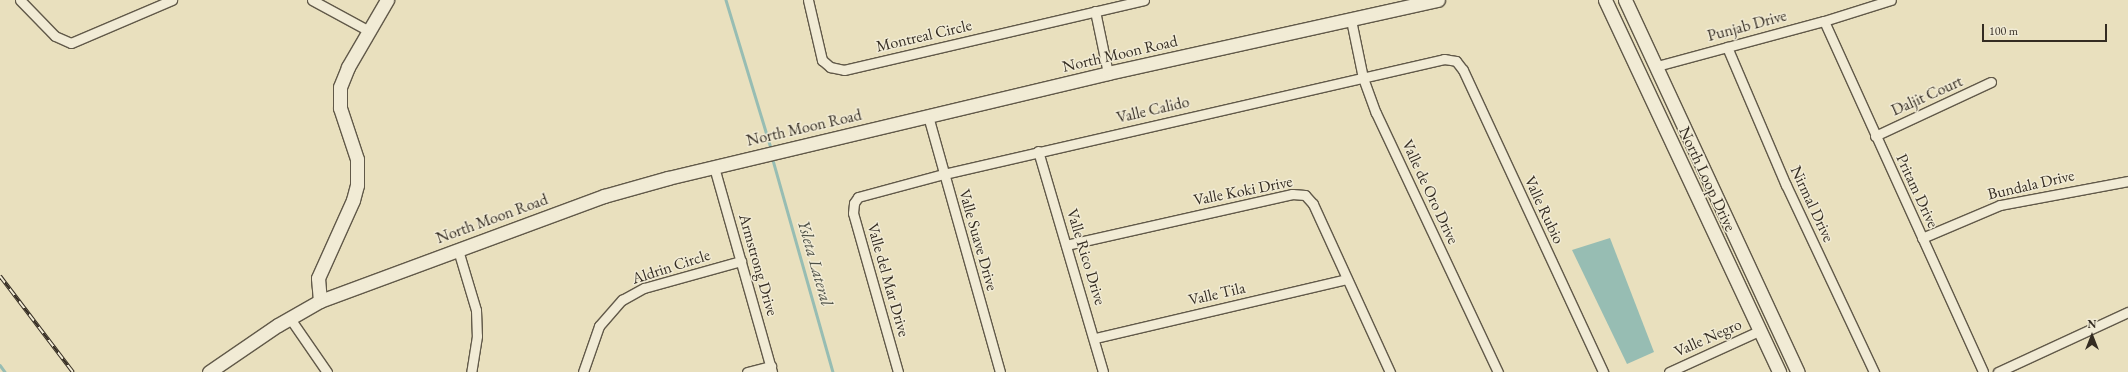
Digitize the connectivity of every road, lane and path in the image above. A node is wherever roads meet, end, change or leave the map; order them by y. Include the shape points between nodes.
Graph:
1 (20, 0) edge
2 (172, 0) edge
3 (312, 0) edge
4 (387, 0) edge
5 (808, 0) edge
6 (1144, 0) edge
7 (1438, 0) edge
8 (1605, 0) edge
9 (1625, 0) edge
10 (1891, 0) edge
11 (1095, 11) junction
12 (1351, 20) junction
13 (1824, 21) junction
14 (369, 31) junction
15 (1727, 47) junction
16 (1456, 61) joint
17 (1657, 66) junction
18 (1108, 73) junction
19 (1363, 78) junction
20 (1991, 82) dead end
21 (928, 116) junction
22 (1875, 136) junction
23 (1038, 152) junction
24 (714, 166) junction
25 (944, 174) junction
26 (2128, 181) edge
27 (858, 198) joint
28 (1922, 238) junction
29 (1066, 245) junction
30 (458, 250) junction
31 (741, 261) junction
32 (1346, 279) junction
33 (320, 301) junction
34 (2128, 312) edge
35 (289, 318) junction
36 (1759, 331) junction
37 (1095, 338) junction
38 (772, 369) edge
39 (209, 372) edge
40 (327, 372) edge
41 (471, 372) edge
42 (583, 372) edge
43 (748, 372) edge
44 (898, 372) edge
45 (1000, 372) edge
46 (1103, 372) edge
47 (1390, 372) edge
48 (1498, 372) edge
49 (1603, 372) edge
50 (1669, 372) edge
51 (1779, 372) edge
52 (1798, 372) edge
53 (1874, 372) edge
54 (1983, 372) edge
55 (1998, 372) edge

1 - 2 street via 55,36 71,43
3 - 14 street
4 - 14 street
5 - 11 street, Montreal Circle via 822,60 830,67 844,70
6 - 11 street, Montreal Circle
7 - 12 street, North Moon Road
8 - 36 street, North Loop Drive
9 - 17 street, North Loop Drive
10 - 13 street, Punjab Drive
11 - 18 street
12 - 18 street, North Moon Road
12 - 19 street, Valle de Oro Drive
13 - 15 street, Punjab Drive
13 - 22 street, Pritam Drive
14 - 33 street via 348,67 340,87 340,108 357,159 357,185 353,200 318,278
15 - 17 street, Punjab Drive
15 - 53 street, Nirmal Drive via 1786,185
16 - 19 street, Valle Calido via 1444,59
16 - 49 street, Valle Rubio via 1463,70
17 - 52 street, North Loop Drive
18 - 21 street, North Moon Road
19 - 23 street, Valle Calido
19 - 48 street, Valle de Oro Drive via 1376,113
20 - 22 street, Daljit Court
21 - 24 street, North Moon Road
21 - 25 street, Valle Suave Drive
22 - 28 street, Pritam Drive
23 - 25 street, Valle Calido
23 - 29 street, Valle Rico Drive
24 - 30 street, North Moon Road via 604,196
24 - 31 street, Armstrong Drive
25 - 27 street, Valle Calido
25 - 45 street, Valle Suave Drive
26 - 28 street, Bundala Drive via 2000,204
27 - 44 street, Valle del Mar Drive via 854,203 853,213
28 - 54 street, Pritam Drive
29 - 32 street, Valle Koki Drive via 1292,194 1305,195 1313,204
29 - 37 street, Valle Rico Drive
30 - 33 street, North Moon Road
30 - 41 street via 476,310 477,336
31 - 38 street, Armstrong Drive
31 - 42 street, Aldrin Circle via 644,288 622,300 599,326
32 - 37 street, Valle Tila
32 - 47 street, Valle Koki Drive
33 - 35 street, North Moon Road
34 - 55 street
35 - 39 street, North Moon Road
35 - 40 street
36 - 50 street, Valle Negro
36 - 51 street, North Loop Drive
37 - 46 street, Valle Rico Drive
38 - 43 street

